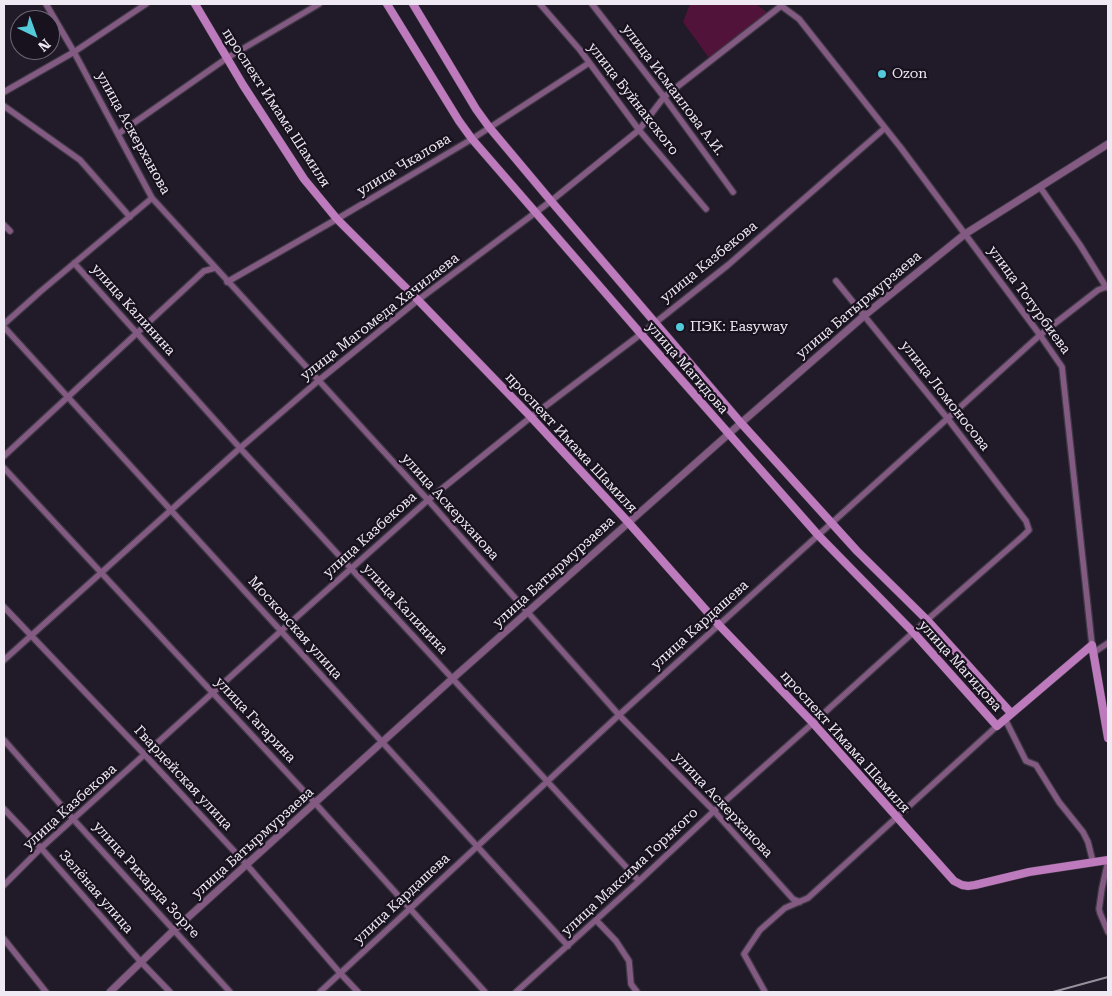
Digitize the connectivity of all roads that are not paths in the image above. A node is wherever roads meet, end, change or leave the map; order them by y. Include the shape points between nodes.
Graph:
1 (46, 4) edge
2 (146, 4) edge
3 (196, 4) edge
4 (319, 4) edge
5 (386, 4) edge
6 (412, 4) edge
7 (540, 4) edge
8 (592, 4) edge
9 (780, 5) edge
10 (74, 52) junction
11 (227, 58) junction
12 (589, 64) junction
13 (4, 92) edge
14 (664, 97) junction
15 (4, 106) edge
16 (489, 128) junction
17 (885, 128) junction
18 (638, 130) junction
19 (118, 134) junction
20 (472, 139) junction
21 (1108, 144) edge
22 (1040, 186) junction
23 (733, 192) dead end
24 (152, 198) junction
25 (551, 201) junction
26 (706, 209) dead end
27 (536, 213) junction
28 (130, 217) junction
29 (337, 219) junction
30 (4, 225) edge
31 (10, 231) dead end
32 (965, 234) junction
33 (74, 263) junction
34 (214, 268) junction
35 (836, 281) dead end
36 (227, 282) junction
37 (1107, 287) edge
38 (418, 300) junction
39 (865, 315) junction
40 (655, 322) junction
41 (4, 326) edge
42 (137, 333) junction
43 (641, 334) junction
44 (1040, 334) junction
45 (318, 381) junction
46 (68, 397) junction
47 (531, 417) junction
48 (948, 419) junction
49 (741, 423) junction
50 (729, 434) junction
51 (240, 448) junction
52 (4, 456) edge
53 (4, 468) edge
54 (428, 500) junction
55 (171, 510) junction
56 (628, 522) junction
57 (832, 524) junction
58 (1028, 530) joint
59 (818, 535) junction
60 (351, 569) junction
61 (100, 573) junction
62 (4, 607) edge
63 (528, 612) junction
64 (926, 620) junction
65 (719, 625) junction
66 (281, 631) junction
67 (913, 632) junction
68 (30, 636) junction
69 (1108, 644) edge
70 (1093, 649) junction
71 (4, 660) edge
72 (452, 679) junction
73 (213, 694) junction
74 (619, 715) junction
75 (1008, 716) junction
76 (813, 723) junction
77 (997, 726) junction
78 (1108, 734) edge
79 (4, 740) edge
80 (382, 742) junction
81 (145, 755) junction
82 (548, 781) junction
83 (315, 803) junction
84 (4, 809) edge
85 (714, 811) junction
86 (897, 818) junction
87 (74, 820) junction
88 (477, 846) junction
89 (41, 848) junction
90 (1108, 860) edge
91 (1094, 862) junction
92 (247, 865) junction
93 (639, 881) junction
94 (4, 884) edge
95 (800, 902) junction
96 (410, 909) junction
97 (596, 920) junction
98 (174, 930) junction
99 (1108, 932) edge
100 (4, 939) edge
101 (568, 946) junction
102 (141, 962) junction
103 (340, 973) junction
104 (46, 992) edge
105 (110, 992) edge
106 (170, 992) edge
107 (230, 992) edge
108 (320, 992) edge
109 (358, 992) edge
110 (485, 992) edge
111 (516, 992) edge
112 (637, 992) edge
113 (765, 992) edge

1 - 10 street, улица Аскерханова
2 - 10 street
3 - 11 main road, проспект Имама Шамиля
4 - 11 street
5 - 20 main road, улица Магидова
6 - 16 main road, улица Магидова
7 - 12 street, улица Буйнакского
8 - 14 street, улица Исмаилова А.И.
9 - 14 street, улица Магомеда Хачилаева
9 - 17 street, улица Тотурбиева via 799,19
10 - 13 street
10 - 19 street, улица Аскерханова
11 - 19 street
11 - 29 main road, проспект Имама Шамиля via 304,179
12 - 16 street, улица Чкалова
12 - 18 street, улица Буйнакского
14 - 18 street, улица Магомеда Хачилаева
14 - 23 street, улица Исмаилова А.И.
15 - 28 street via 80,160
16 - 20 street, улица Чкалова
16 - 25 main road, улица Магидова
17 - 32 street, улица Тотурбиева
17 - 40 street, улица Казбекова via 728,265
18 - 25 street, улица Магомеда Хачилаева
18 - 26 street, улица Буйнакского
19 - 24 street, улица Аскерханова
20 - 27 main road, улица Магидова
20 - 29 street, улица Чкалова
21 - 22 street, улица Батырмурзаева
22 - 32 street, улица Батырмурзаева
22 - 37 street
24 - 28 street
24 - 34 street, улица Аскерханова
25 - 27 street, улица Магомеда Хачилаева
25 - 40 main road, улица Магидова
27 - 38 street, улица Магомеда Хачилаева
27 - 43 main road, улица Магидова
28 - 33 street
29 - 36 street, улица Чкалова
29 - 38 main road, проспект Имама Шамиля
30 - 31 street
32 - 39 street, улица Батырмурзаева
32 - 44 street, улица Тотурбиева
33 - 41 street
33 - 42 street, улица Калинина
34 - 36 street, улица Аскерханова
34 - 42 street via 204,271
35 - 39 street, улица Ломоносова
36 - 45 street, улица Аскерханова
37 - 44 street, улица Кардашева via 1098,290
38 - 45 street, улица Магомеда Хачилаева
38 - 47 main road, проспект Имама Шамиля
39 - 48 street, улица Ломоносова
39 - 49 street, улица Батырмурзаева
40 - 43 street, улица Казбекова
40 - 49 main road, улица Магидова
41 - 46 street, Московская улица
42 - 46 street
42 - 51 street, улица Калинина
43 - 47 street, улица Казбекова
43 - 50 main road, улица Магидова
44 - 48 street, улица Кардашева
44 - 70 street, улица Тотурбиева via 1062,367
45 - 51 street, улица Магомеда Хачилаева
45 - 54 street, улица Аскерханова
46 - 52 street
46 - 55 street, Московская улица
47 - 54 street, улица Казбекова
47 - 56 main road, проспект Имама Шамиля
48 - 57 street, улица Кардашева
48 - 58 street, улица Ломоносова via 1026,521
49 - 50 street, улица Батырмурзаева
49 - 57 main road, улица Магидова
50 - 56 street, улица Батырмурзаева
50 - 59 main road, улица Магидова
51 - 55 street, улица Магомеда Хачилаева
51 - 60 street, улица Калинина
53 - 61 street, улица Гагарина
54 - 60 street, улица Казбекова
54 - 63 street, улица Аскерханова
55 - 61 street, улица Магомеда Хачилаева
55 - 66 street, Московская улица
56 - 63 street, улица Батырмурзаева
56 - 65 main road, проспект Имама Шамиля
57 - 59 street, улица Кардашева
57 - 64 main road, улица Магидова
58 - 64 street, улица Максима Горького
59 - 65 street, улица Кардашева
59 - 67 main road, улица Магидова
60 - 66 street, улица Казбекова
60 - 72 street, улица Калинина
61 - 68 street, улица Магомеда Хачилаева
61 - 73 street, улица Гагарина
62 - 68 street, Гвардейская улица
63 - 72 street, улица Батырмурзаева
63 - 74 street, улица Аскерханова
64 - 67 street, улица Максима Горького
64 - 75 main road, улица Магидова
65 - 74 street, улица Кардашева
65 - 76 main road, проспект Имама Шамиля
66 - 73 street, улица Казбекова
66 - 80 street, Московская улица
67 - 76 street, улица Максима Горького
67 - 77 main road, улица Магидова
68 - 71 street, улица Магомеда Хачилаева
68 - 81 street, Гвардейская улица
69 - 70 street
70 - 75 main road
70 - 78 main road, улица Тотурбиева
72 - 80 street, улица Батырмурзаева
72 - 82 street, улица Калинина
73 - 81 street, улица Казбекова
73 - 83 street, улица Гагарина
74 - 82 street, улица Кардашева
74 - 85 street, улица Аскерханова
75 - 77 main road
75 - 91 street, улица Магидова via 1026,761 1036,765 1083,832
76 - 85 street, улица Максима Горького
76 - 86 main road, проспект Имама Шамиля
77 - 86 street
79 - 87 street, улица Рихарда Зорге
80 - 83 street, улица Батырмурзаева
80 - 88 street, Московская улица
81 - 87 street, улица Казбекова
81 - 92 street, Гвардейская улица
82 - 88 street, улица Кардашева
82 - 93 street, улица Калинина
83 - 92 street, улица Батырмурзаева
83 - 96 street, улица Гагарина
84 - 89 street, Зелёная улица
85 - 93 street, улица Максима Горького
85 - 95 street, улица Аскерханова via 793,899
86 - 91 main road, проспект Имама Шамиля via 954,881 962,885
86 - 95 street
87 - 89 street, улица Казбекова
87 - 98 street, улица Рихарда Зорге
88 - 96 street, улица Кардашева
88 - 101 street, Московская улица
89 - 94 street, улица Казбекова
89 - 102 street, Зелёная улица
90 - 91 main road
90 - 99 street via 1099,909
92 - 98 street, улица Батырмурзаева
92 - 103 street, Гвардейская улица
93 - 97 street, улица Максима Горького
95 - 113 street via 785,908 760,930 744,954
96 - 103 street, улица Кардашева
96 - 110 street, улица Гагарина
97 - 101 street, улица Максима Горького
97 - 112 street via 629,961 631,984
98 - 102 street, улица Батырмурзаева
98 - 107 street, улица Рихарда Зорге
100 - 104 street
101 - 111 street, улица Максима Горького
102 - 105 street, улица Батырмурзаева
102 - 106 street, Зелёная улица
103 - 108 street, улица Кардашева
103 - 109 street, Гвардейская улица

